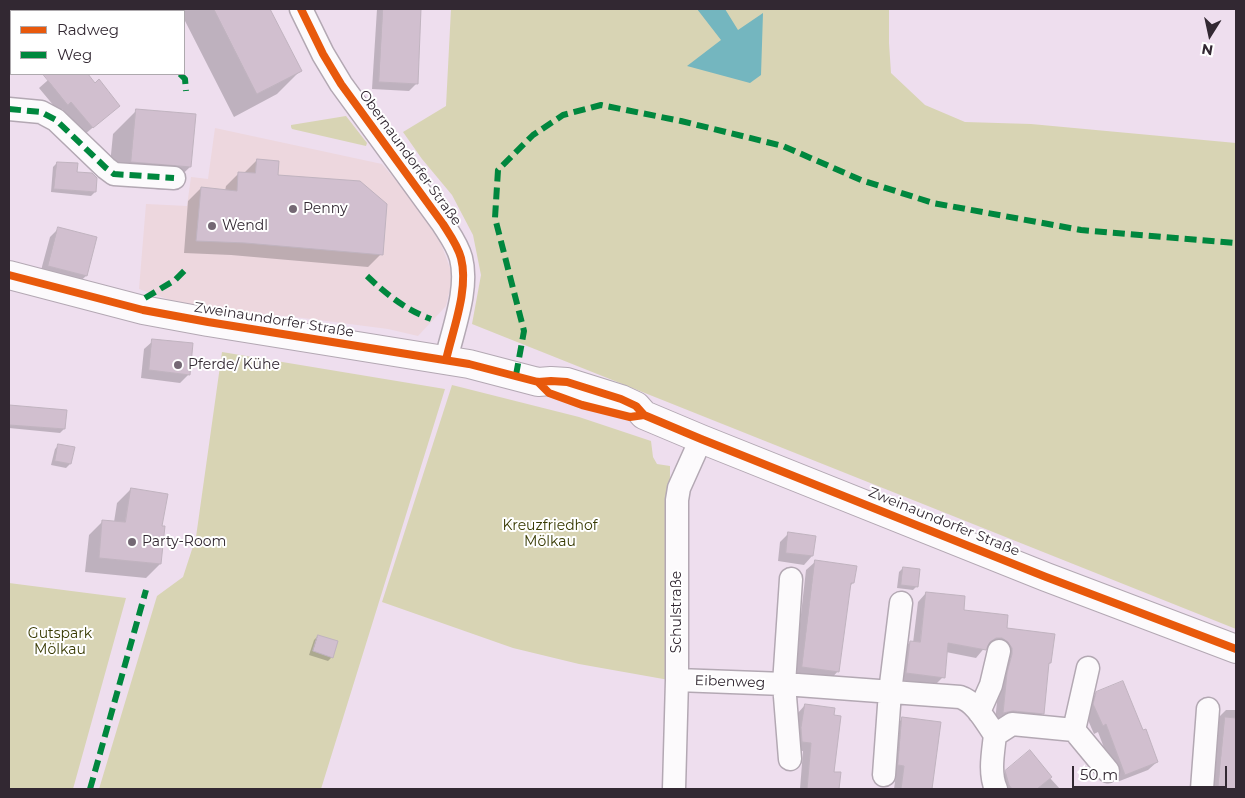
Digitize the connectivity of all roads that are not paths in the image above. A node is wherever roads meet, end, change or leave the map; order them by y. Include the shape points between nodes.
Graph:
1 (301, 9) edge
2 (9, 109) edge
3 (174, 178) dead end
4 (9, 275) edge
5 (446, 360) junction
6 (701, 439) junction
7 (791, 579) dead end
8 (901, 603) dead end
9 (1236, 649) edge
10 (999, 651) dead end
11 (1088, 668) dead end
12 (677, 680) junction
13 (784, 684) junction
14 (890, 692) junction
15 (1208, 709) dead end
16 (979, 712) junction
17 (1074, 730) junction
18 (995, 736) junction
19 (790, 759) dead end
20 (1108, 771) dead end
21 (884, 775) dead end
22 (674, 789) edge
23 (996, 789) edge
24 (1202, 789) edge

1 - 5 street, Obernaundorfer Straße via 341,84 438,216 461,257 464,279
2 - 3 street via 41,112 56,120 114,174
4 - 5 street, Zweinaundorfer Straße via 143,310
5 - 6 street, Zweinaundorfer Straße via 538,382 549,393 582,405 630,417 644,415
6 - 9 street, Zweinaundorfer Straße
6 - 12 street, Schulstraße via 679,488 677,500
7 - 13 street, Eibenweg
8 - 14 street
10 - 16 street via 991,685
11 - 17 street
12 - 13 street, Eibenweg
12 - 22 street, Schulstraße
13 - 14 street, Eibenweg
13 - 19 street, Eibenweg
14 - 16 street, Eibenweg via 960,696
14 - 21 street
15 - 24 street
16 - 18 street, Eibenweg
17 - 18 street via 1012,724
17 - 20 street
18 - 23 street via 992,758

